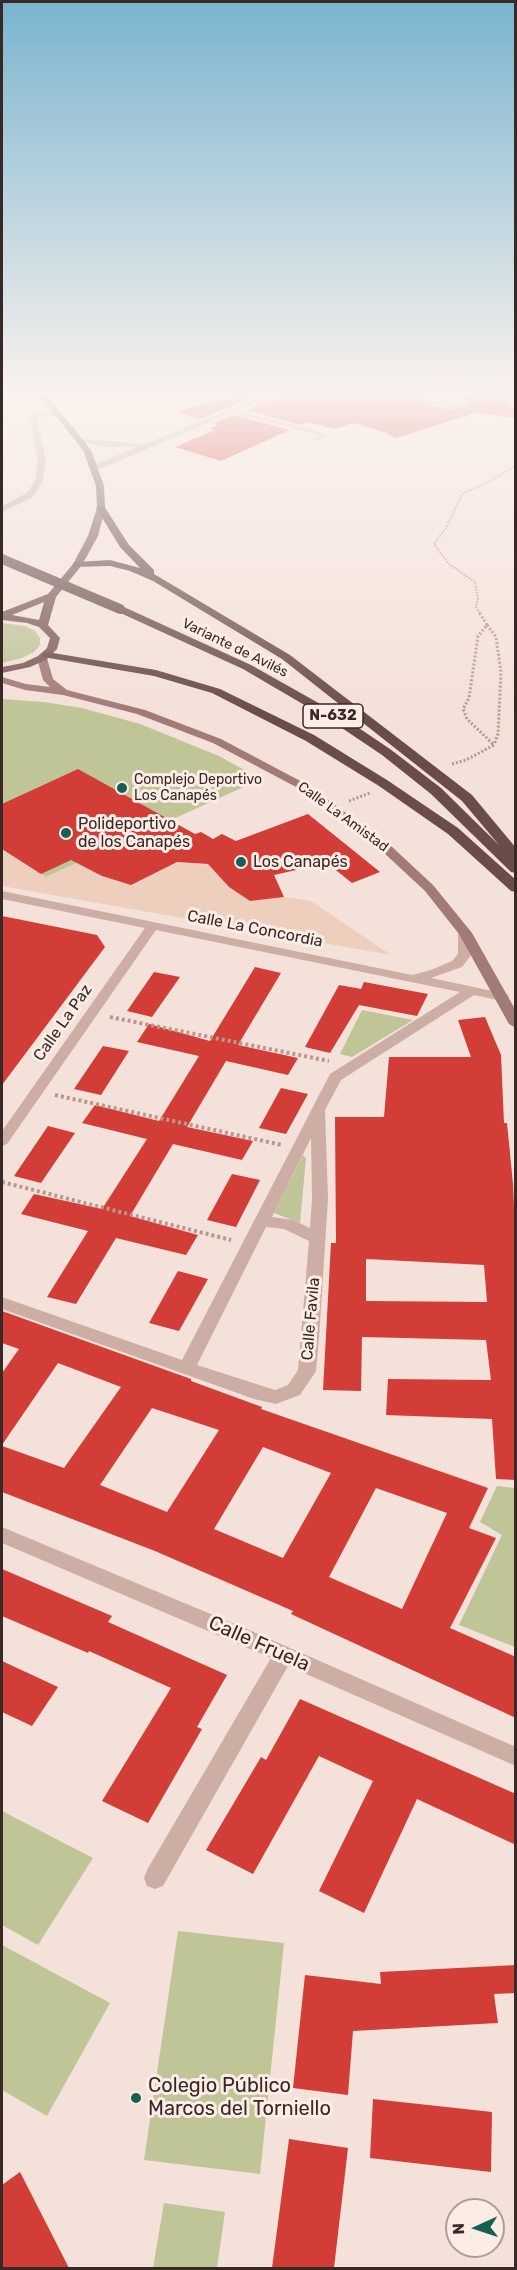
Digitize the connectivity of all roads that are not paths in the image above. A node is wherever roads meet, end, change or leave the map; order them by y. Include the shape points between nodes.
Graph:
1 (18, 501) edge
2 (101, 501) edge
3 (101, 508) junction
4 (2, 509) edge
5 (2, 560) edge
6 (77, 565) junction
7 (157, 579) junction
8 (51, 596) junction
9 (2, 616) edge
10 (42, 625) junction
11 (45, 657) junction
12 (2, 670) edge
13 (2, 680) edge
14 (63, 692) junction
15 (516, 857) edge
16 (516, 869) edge
17 (516, 888) edge
18 (2, 895) edge
19 (153, 926) junction
20 (465, 933) junction
21 (410, 978) junction
22 (473, 990) junction
23 (502, 997) junction
24 (516, 1024) edge
25 (318, 1108) junction
26 (2, 1141) edge
27 (261, 1221) junction
28 (318, 1238) junction
29 (2, 1303) edge
30 (186, 1369) junction
31 (2, 1535) edge
32 (284, 1655) junction
33 (516, 1757) edge
34 (155, 1878) dead end

1 - 4 street
2 - 3 main road
3 - 6 main road via 93,536
3 - 7 highway via 125,547
5 - 16 highway, Variante de Avilés / N-632, bridge via 248,667 334,717 436,791
6 - 7 highway via 110,563
6 - 8 main road
7 - 15 highway via 286,657 367,719 467,798
8 - 9 main road
8 - 10 main road
9 - 10 main road
10 - 11 main road via 55,638
11 - 12 main road
11 - 14 main road via 48,680
11 - 17 highway via 156,673 216,691 310,738 383,783 453,831
13 - 14 main road, Calle La Amistad
14 - 20 main road, Calle La Amistad via 141,712 217,741 302,786 386,848 429,888
18 - 19 street, Calle La Concordia
19 - 21 street, Calle La Concordia
19 - 26 street, Calle La Paz
20 - 21 street via 465,954 457,964 434,974
20 - 23 main road, Calle La Amistad
21 - 22 street, Calle La Concordia
22 - 23 street, Calle La Concordia
22 - 25 street, Calle Favila via 334,1077
23 - 24 main road, Calle La Amistad
25 - 27 street, Calle Favila
25 - 28 street, Calle Favila
27 - 28 street via 287,1224
27 - 30 street, Calle Favila
28 - 30 street, Calle Favila via 307,1371 294,1390 276,1397 260,1394
29 - 30 street, Calle Favila
31 - 32 street, Calle Fruela
32 - 33 street, Calle Fruela
32 - 34 street

